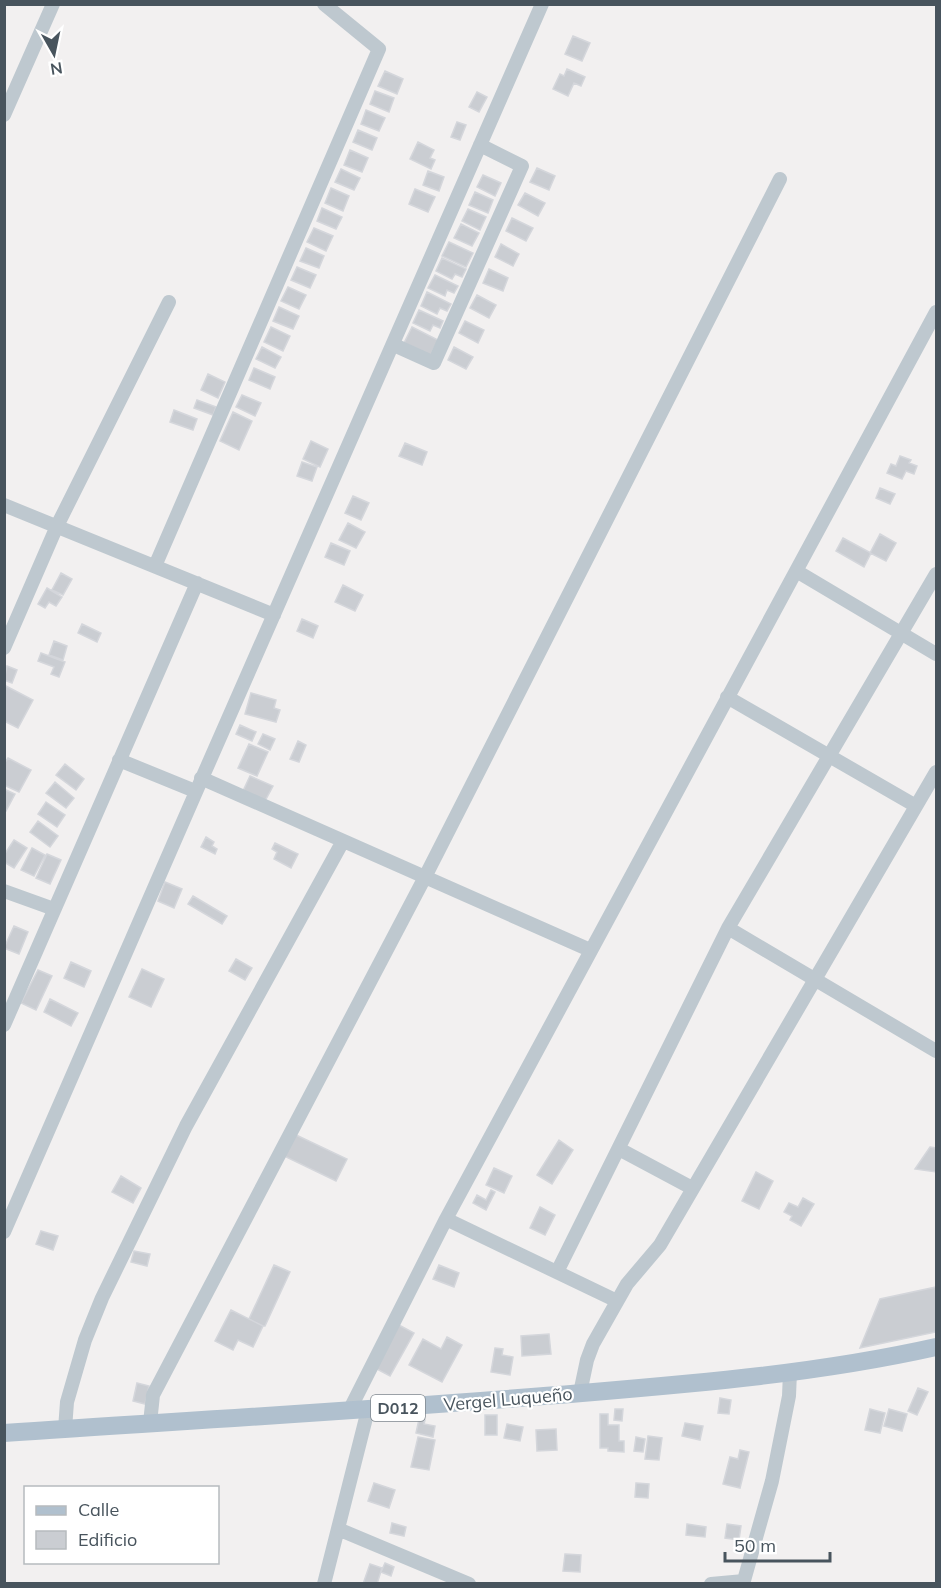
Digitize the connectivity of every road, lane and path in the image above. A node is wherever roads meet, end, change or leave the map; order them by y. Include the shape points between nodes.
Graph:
1 (53, 4) edge
2 (324, 4) edge
3 (542, 4) edge
4 (4, 115) edge
5 (480, 145) junction
6 (780, 179) dead end
7 (169, 302) dead end
8 (936, 312) edge
9 (394, 345) junction
10 (4, 505) edge
11 (57, 526) junction
12 (154, 566) junction
13 (798, 572) junction
14 (936, 574) edge
15 (196, 583) junction
16 (274, 615) junction
17 (902, 633) junction
18 (4, 648) edge
19 (936, 654) edge
20 (727, 698) junction
21 (829, 756) junction
22 (119, 760) junction
23 (936, 772) edge
24 (201, 778) junction
25 (195, 791) junction
26 (916, 806) junction
27 (343, 841) junction
28 (425, 877) junction
29 (4, 891) edge
30 (54, 909) junction
31 (728, 928) junction
32 (590, 950) junction
33 (814, 978) junction
34 (4, 1025) edge
35 (936, 1051) edge
36 (618, 1149) junction
37 (692, 1188) junction
38 (446, 1219) junction
39 (4, 1232) edge
40 (557, 1272) junction
41 (617, 1301) junction
42 (936, 1347) edge
43 (790, 1372) junction
44 (580, 1393) junction
45 (368, 1410) junction
46 (349, 1411) junction
47 (150, 1423) junction
48 (65, 1429) junction
49 (4, 1433) edge
50 (338, 1529) junction
51 (743, 1582) edge
52 (324, 1584) edge
53 (469, 1584) edge
54 (711, 1584) edge

1 - 4 street
2 - 12 street via 379,49
3 - 5 street
5 - 9 street
5 - 9 street via 522,166 434,363
6 - 28 street
7 - 11 street
8 - 13 street
9 - 16 street
10 - 11 street
11 - 12 street
11 - 18 street
12 - 15 street
13 - 17 street
13 - 20 street
14 - 17 street
15 - 16 street
15 - 22 street
16 - 24 street
17 - 19 street
17 - 21 street
20 - 21 street
20 - 32 street
21 - 26 street
21 - 31 street
22 - 25 street
22 - 30 street
23 - 26 street
24 - 25 street
24 - 27 street
25 - 39 street
26 - 33 street
27 - 28 street
27 - 48 street via 186,1126 102,1298 67,1402
28 - 32 street
28 - 47 street via 153,1395
29 - 30 street
30 - 34 street
31 - 33 street
31 - 36 street
32 - 38 street
33 - 35 street
33 - 37 street
36 - 37 street
36 - 40 street
37 - 41 street via 660,1245
38 - 40 street
38 - 46 street
40 - 41 street
41 - 44 street via 593,1344
42 - 43 main road, Vergel Luqueño / D012
43 - 44 main road, Vergel Luqueño / D012
43 - 51 street via 772,1481
44 - 45 main road, Vergel Luqueño / D012
45 - 46 main road, Vergel Luqueño / D012
45 - 50 street
46 - 47 main road, Vergel Luqueño / D012
47 - 48 main road, Vergel Luqueño / D012
48 - 49 main road, Vergel Luqueño / D012
50 - 52 street
50 - 53 street
51 - 54 street

